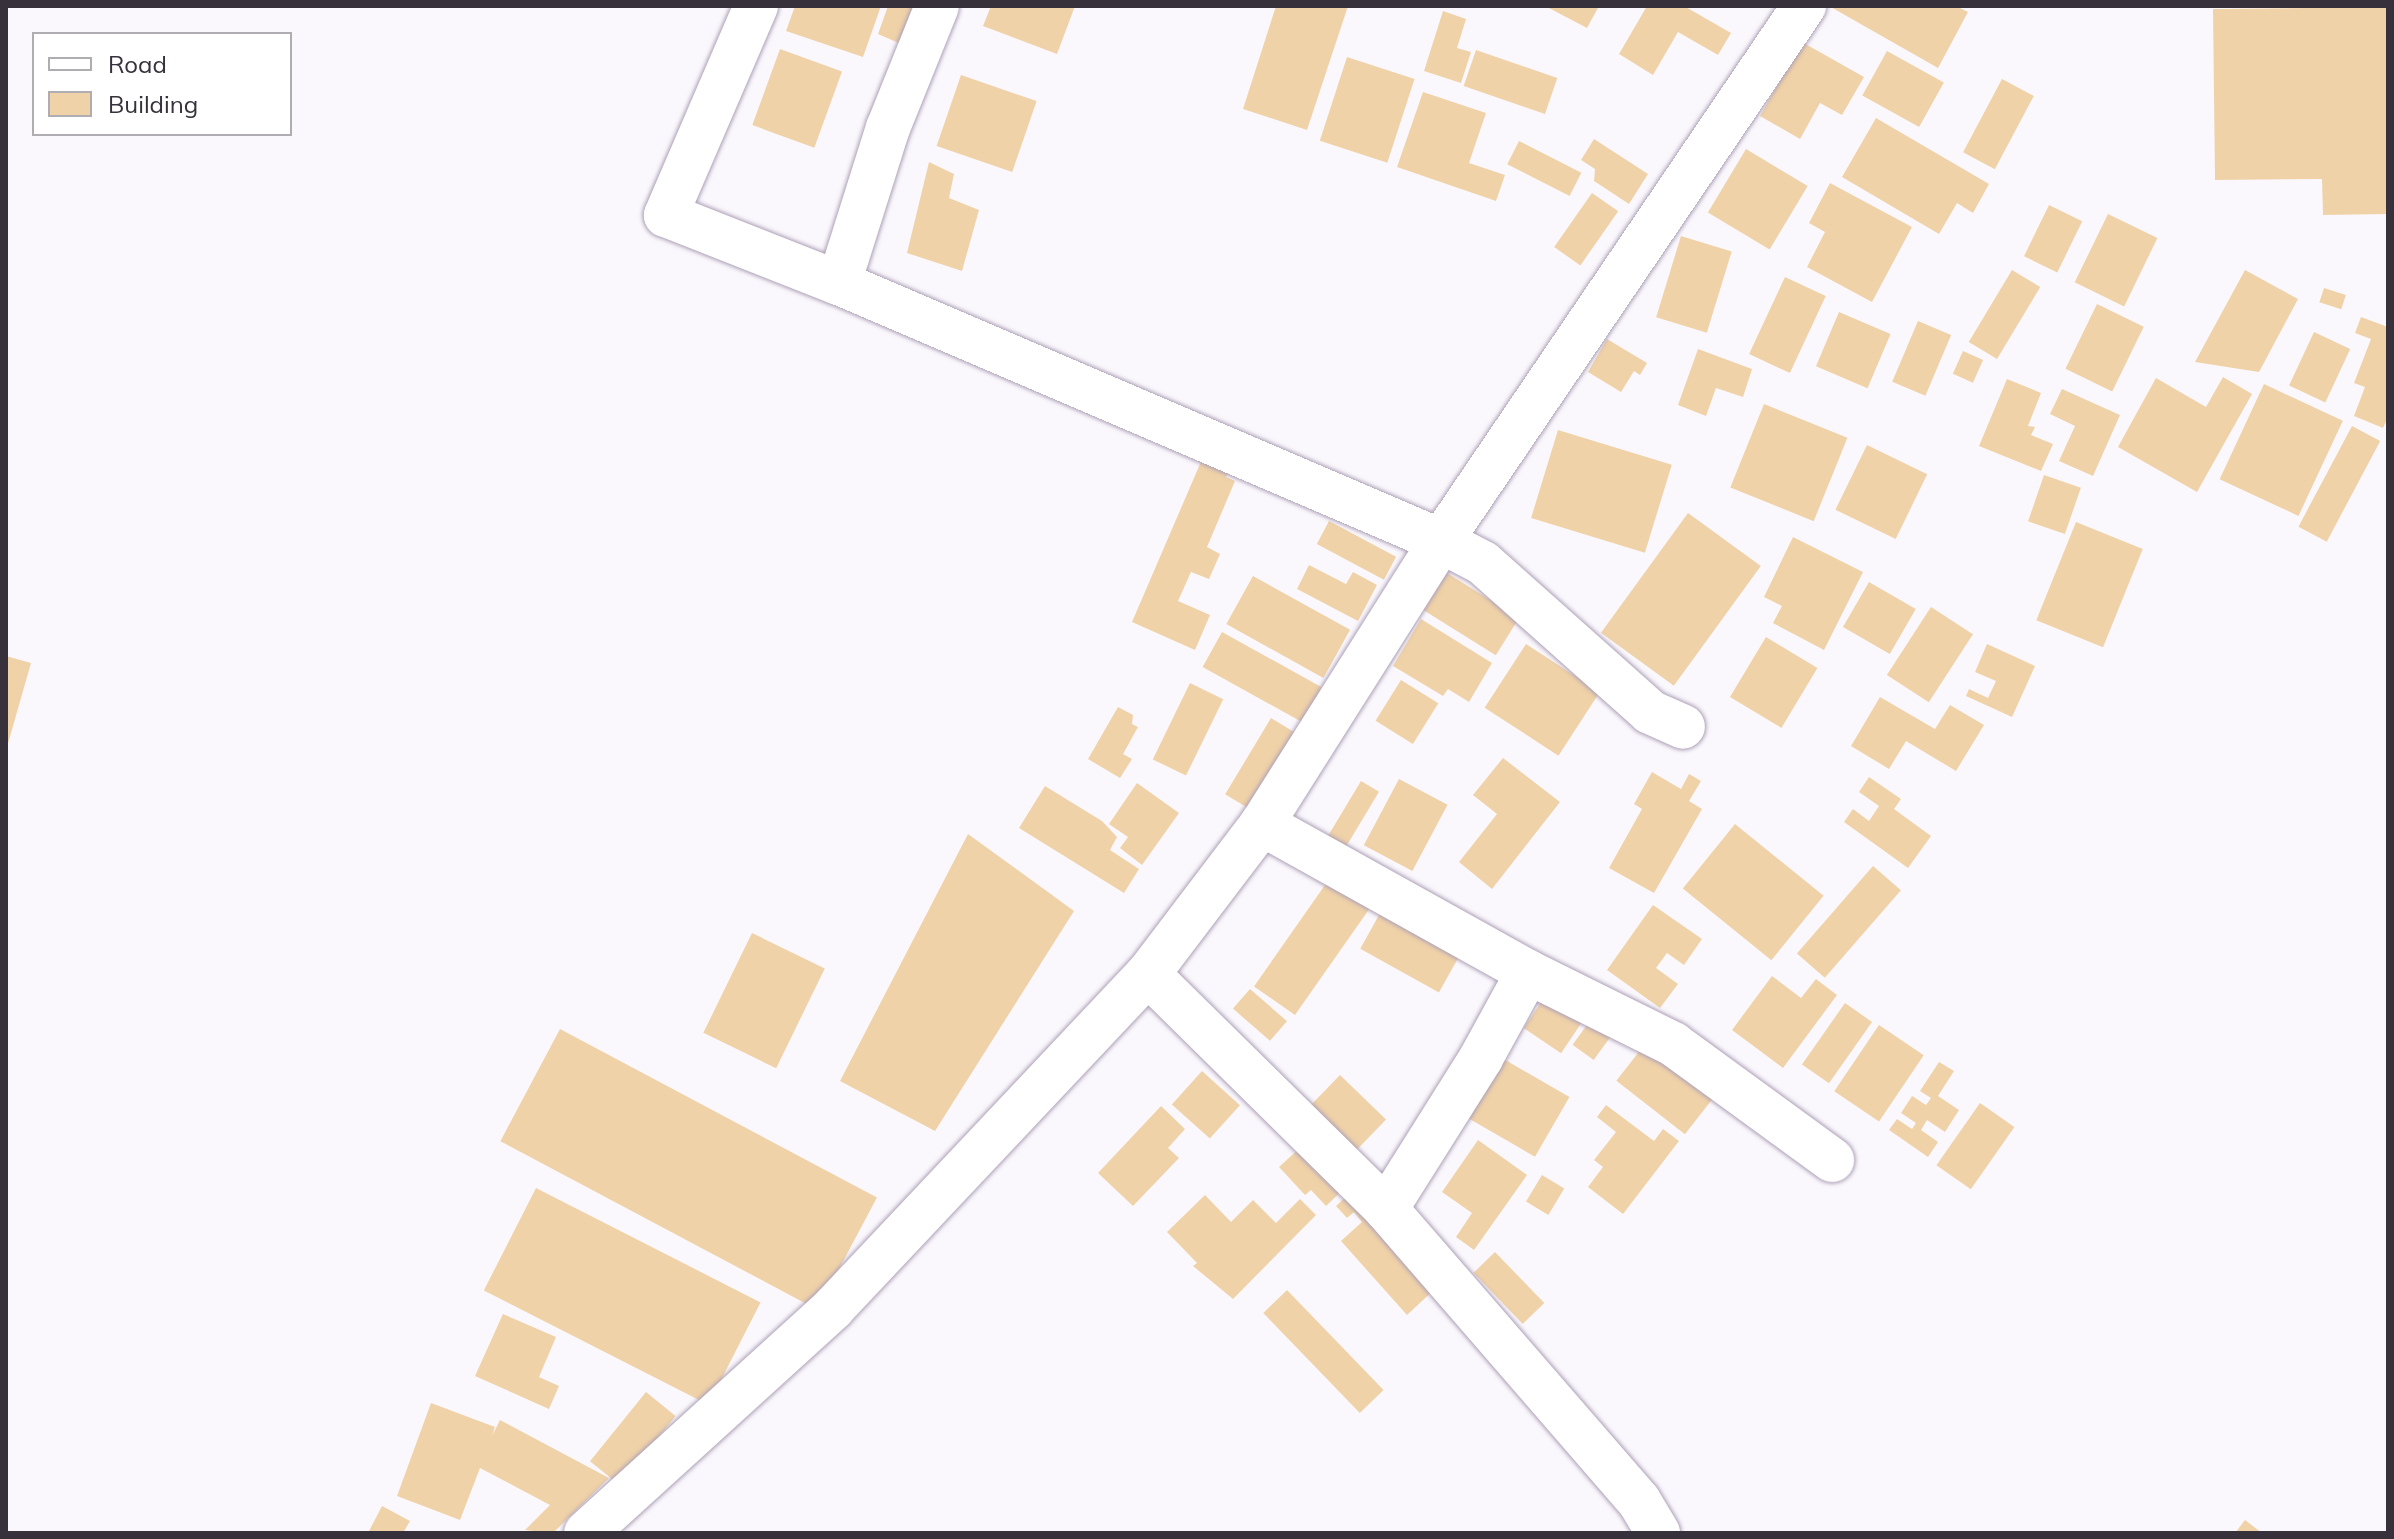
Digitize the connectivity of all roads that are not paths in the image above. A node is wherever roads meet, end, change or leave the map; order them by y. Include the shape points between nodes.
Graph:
1 (756, 6) edge
2 (937, 6) edge
3 (1804, 6) edge
4 (839, 283) junction
5 (1441, 541) junction
6 (1683, 727) dead end
7 (1262, 824) junction
8 (1528, 972) junction
9 (1148, 974) junction
10 (1832, 1160) dead end
11 (1386, 1209) junction
12 (586, 1533) edge
13 (1658, 1533) edge

1 - 4 street via 666,215
2 - 4 street via 888,128
3 - 5 street
4 - 5 street
5 - 6 street via 1483,563 1650,712
5 - 7 street
7 - 8 street
7 - 9 street
8 - 10 street via 1673,1044
8 - 11 street
9 - 11 street
9 - 12 street via 833,1308
11 - 13 street via 1639,1501

